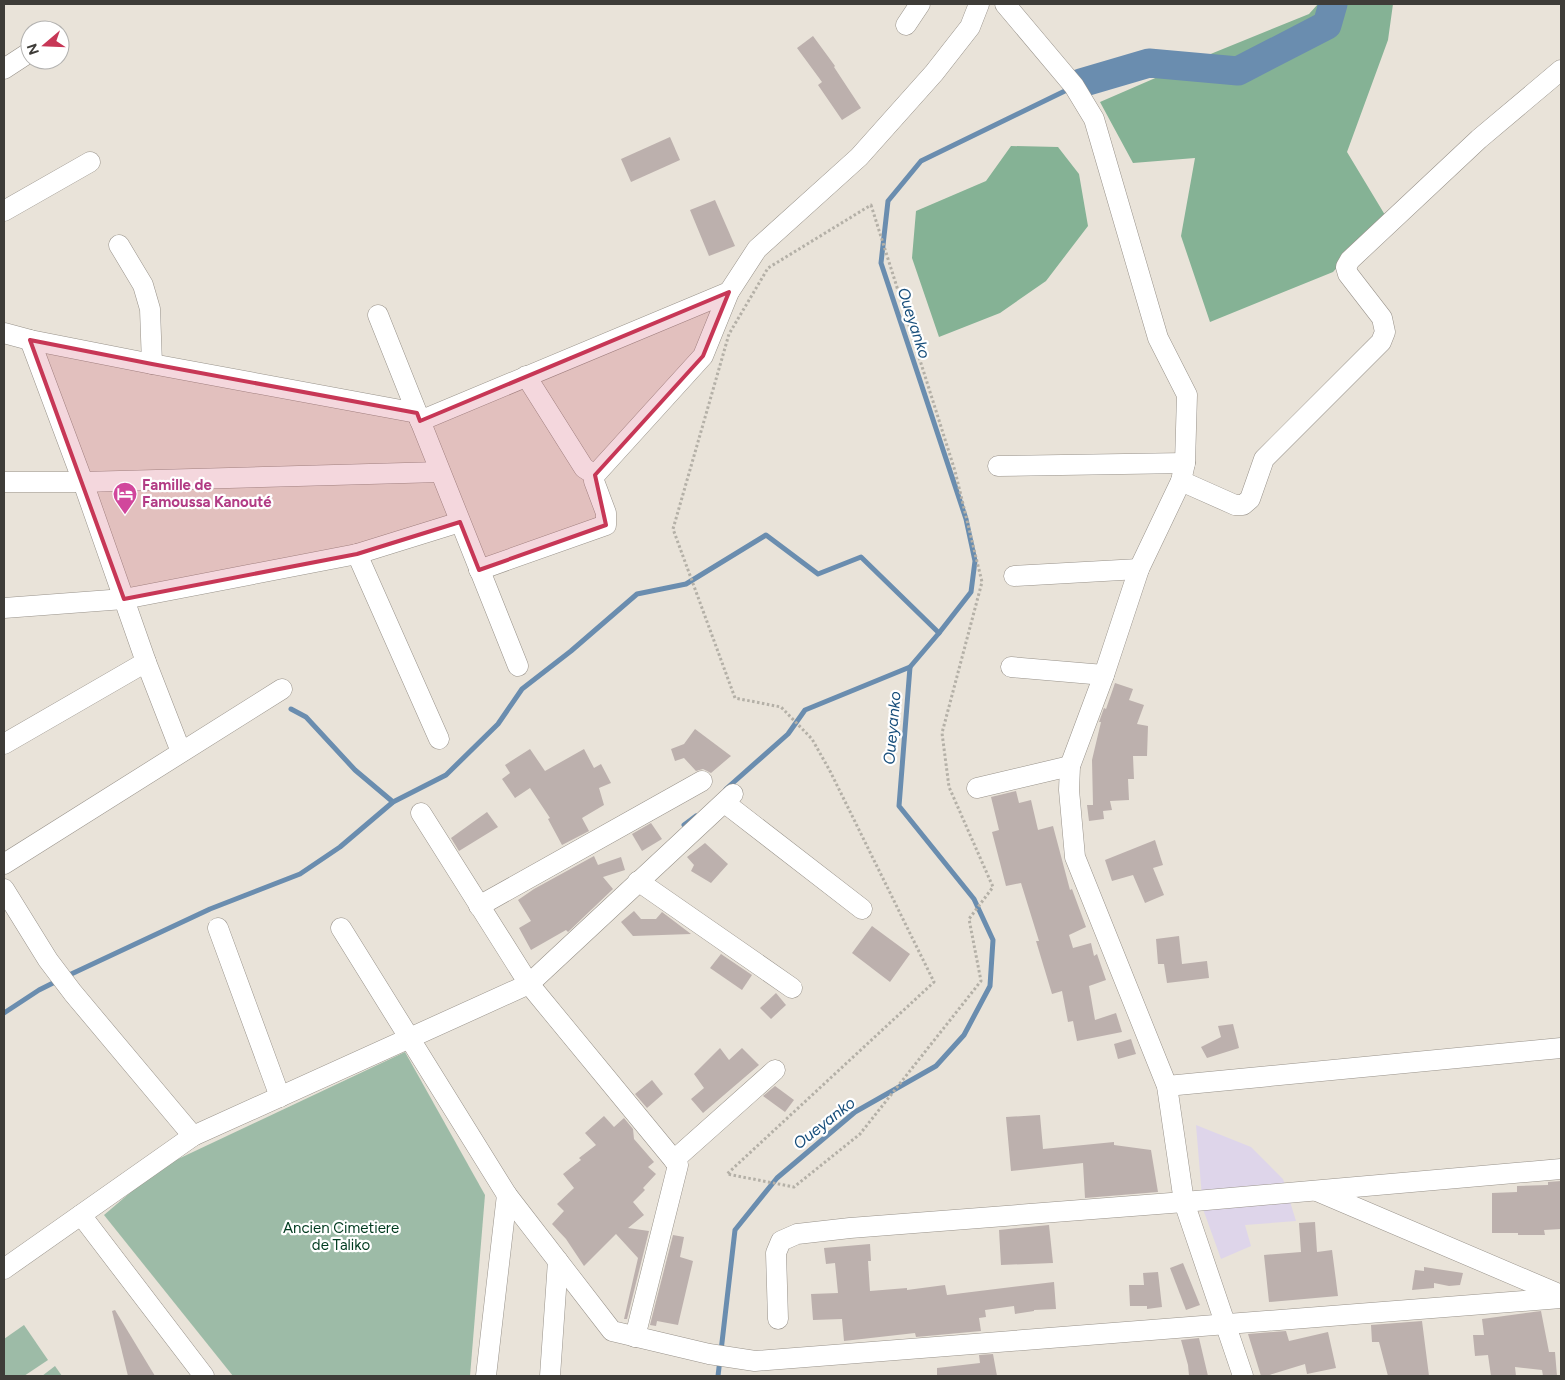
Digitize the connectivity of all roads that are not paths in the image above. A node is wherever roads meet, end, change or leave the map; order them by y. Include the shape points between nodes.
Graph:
1 (920, 4) edge
2 (980, 4) edge
3 (1006, 4) edge
4 (906, 25) dead end
5 (20, 59) edge
6 (4, 69) edge
7 (1561, 70) edge
8 (90, 162) dead end
9 (4, 211) edge
10 (119, 245) dead end
11 (729, 292) junction
12 (378, 315) dead end
13 (4, 333) edge
14 (30, 340) junction
15 (152, 364) junction
16 (526, 376) junction
17 (418, 417) junction
18 (998, 466) dead end
19 (440, 472) junction
20 (1183, 472) junction
21 (595, 475) junction
22 (4, 482) edge
23 (83, 482) junction
24 (460, 522) junction
25 (357, 554) junction
26 (1138, 569) junction
27 (479, 570) junction
28 (1014, 576) dead end
29 (124, 599) junction
30 (4, 608) edge
31 (146, 662) junction
32 (518, 666) dead end
33 (1011, 667) dead end
34 (1104, 674) junction
35 (282, 689) dead end
36 (439, 740) dead end
37 (4, 744) edge
38 (182, 752) junction
39 (1070, 766) junction
40 (702, 781) dead end
41 (977, 788) dead end
42 (421, 813) dead end
43 (4, 864) edge
44 (638, 881) junction
45 (4, 889) edge
46 (480, 906) junction
47 (862, 909) dead end
48 (218, 928) dead end
49 (341, 928) dead end
50 (529, 984) junction
51 (792, 988) dead end
52 (410, 1038) junction
53 (1561, 1048) edge
54 (776, 1070) dead end
55 (1167, 1086) junction
56 (280, 1097) junction
57 (194, 1136) junction
58 (674, 1160) junction
59 (1561, 1169) edge
60 (1315, 1191) junction
61 (507, 1195) junction
62 (1184, 1202) junction
63 (81, 1215) junction
64 (558, 1261) junction
65 (4, 1268) edge
66 (1561, 1297) edge
67 (778, 1319) dead end
68 (1226, 1325) junction
69 (635, 1337) junction
70 (761, 1370) edge
71 (204, 1376) edge
72 (486, 1376) edge
73 (550, 1376) edge
74 (1243, 1376) edge

1 - 4 street
2 - 11 street via 970,27 934,74 859,157 757,249
3 - 20 street via 1074,86 1094,119 1158,338 1187,395
5 - 6 street
7 - 20 street via 1479,139 1350,260 1346,267 1348,274 1382,318 1385,332 1381,342 1264,459 1250,499 1243,505 1235,505
8 - 9 street
10 - 15 street via 142,285 150,309
11 - 16 street
11 - 21 street via 703,356
12 - 17 street
13 - 14 street
14 - 15 street
14 - 23 street
15 - 17 street
16 - 17 street
16 - 21 street via 584,468
17 - 19 street
18 - 20 street
19 - 23 street
19 - 24 street
20 - 26 street
21 - 27 street via 606,512 606,525
22 - 23 street
23 - 29 street
24 - 25 street
24 - 27 street
25 - 29 street
25 - 36 street
26 - 28 street
26 - 34 street
27 - 32 street
29 - 30 street
29 - 31 street
31 - 37 street
31 - 38 street
33 - 34 street
34 - 39 street
35 - 38 street
38 - 43 street
39 - 41 street
39 - 55 street via 1075,857
40 - 46 street
42 - 46 street
44 - 47 street via 729,798
44 - 50 street
44 - 51 street
45 - 57 street via 48,960 73,993
46 - 50 street
48 - 56 street
49 - 52 street
50 - 52 street
50 - 58 street
52 - 56 street
52 - 61 street
53 - 55 street
54 - 58 street
55 - 62 street
56 - 57 street
57 - 63 street
58 - 69 street via 678,1165
59 - 60 street
60 - 62 street
60 - 66 street
61 - 64 street
61 - 72 street
62 - 67 street via 797,1234 781,1241 776,1252
62 - 68 street
63 - 65 street
63 - 71 street
64 - 69 street via 612,1331
64 - 73 street
66 - 68 street
68 - 70 street
68 - 74 street
69 - 70 street

